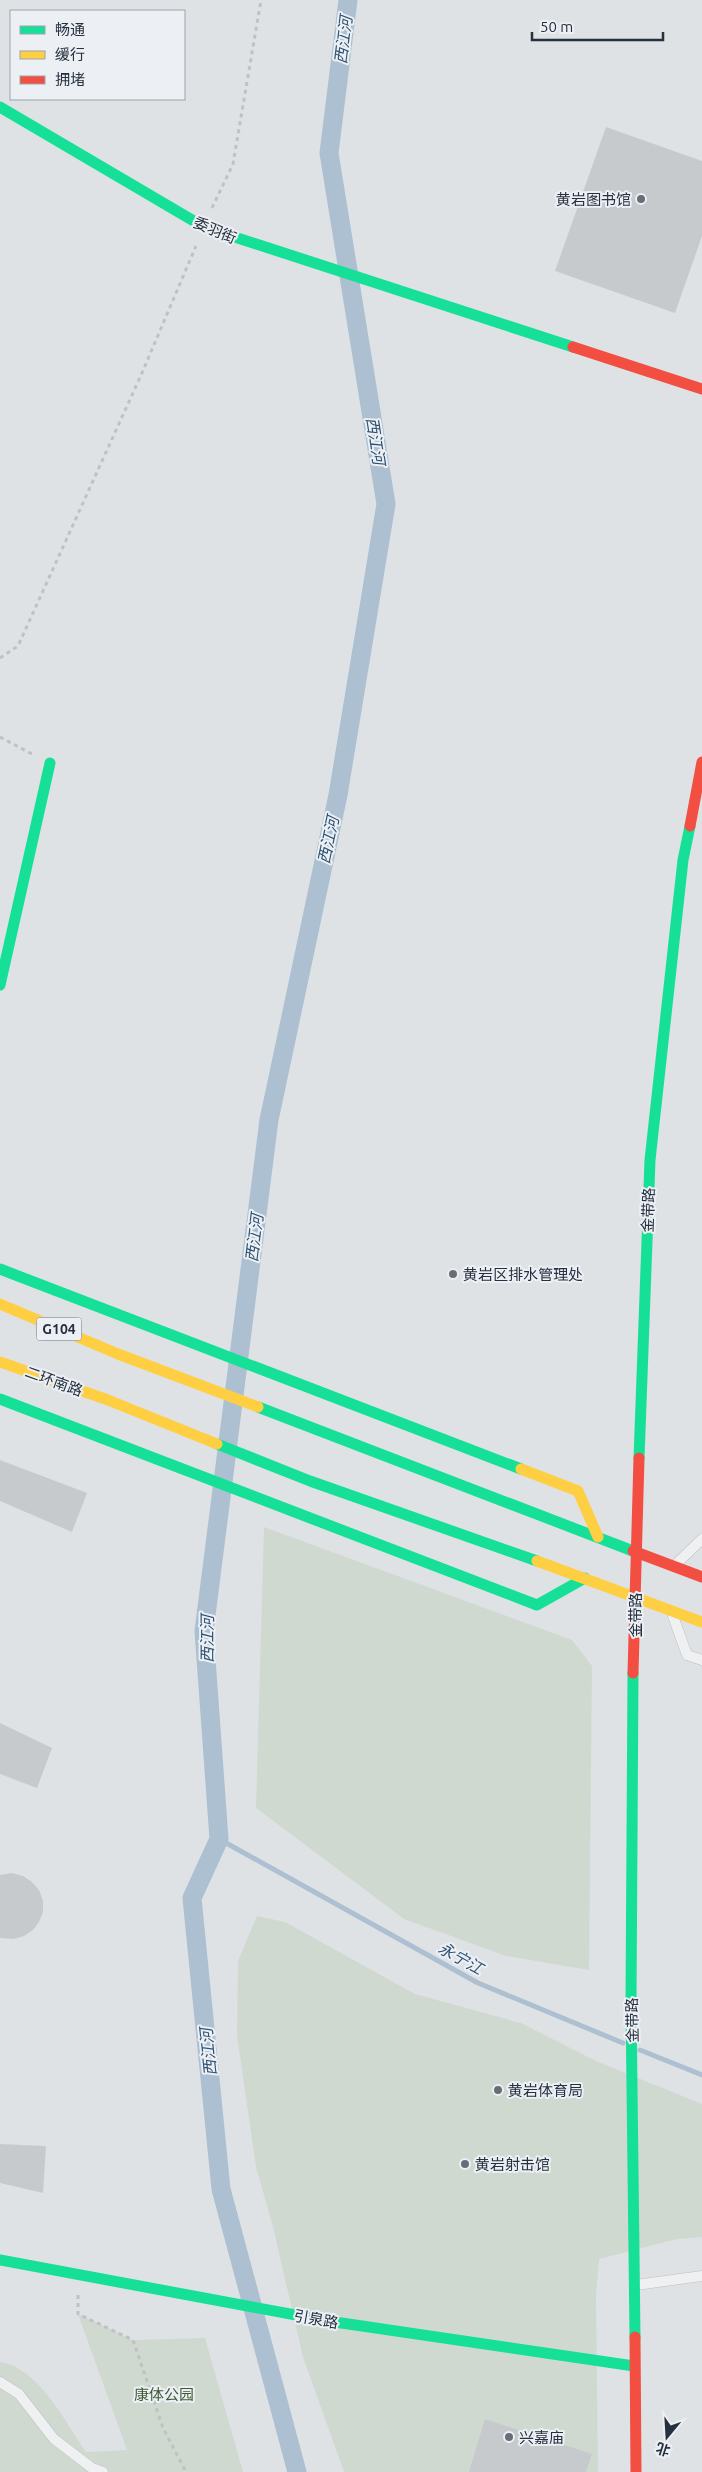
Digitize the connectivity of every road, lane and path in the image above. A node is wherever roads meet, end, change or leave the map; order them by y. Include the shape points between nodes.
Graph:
1 (262, 0) edge
2 (0, 107) edge
3 (204, 228) junction
4 (702, 389) edge
5 (0, 658) edge
6 (0, 738) edge
7 (702, 762) edge
8 (50, 763) joint
9 (1, 980) edge
10 (0, 1268) edge
11 (0, 1304) edge
12 (0, 1362) edge
13 (0, 1399) edge
14 (598, 1537) junction
15 (702, 1539) edge
16 (636, 1553) junction
17 (673, 1566) junction
18 (702, 1576) edge
19 (585, 1578) junction
20 (634, 1596) junction
21 (670, 1610) junction
22 (702, 1622) edge
23 (702, 1660) edge
24 (0, 2260) edge
25 (78, 2274) junction
26 (702, 2276) edge
27 (632, 2286) junction
28 (634, 2366) junction
29 (0, 2382) edge
30 (103, 2472) edge
31 (186, 2472) edge
32 (636, 2472) edge

1 - 3 path via 233,164
2 - 3 main road, 委羽街
3 - 4 main road, 委羽街
3 - 5 path via 18,646
6 - 8 path
7 - 16 main road, 金带路 via 683,860 650,1160
8 - 9 main road
10 - 14 main road via 578,1492
11 - 14 main road, G104 via 118,1354
12 - 19 main road, 二环南路 via 108,1400 310,1480
13 - 19 main road via 536,1605
14 - 16 main road
15 - 17 lane
16 - 17 main road
16 - 20 main road, 金带路
17 - 18 main road
19 - 20 main road, 二环南路
20 - 21 main road, 二环南路
20 - 27 main road, 金带路
21 - 22 main road, 二环南路
21 - 23 lane via 687,1655
24 - 25 main road, 引泉路
25 - 28 main road, 引泉路 via 294,2315
25 - 31 path via 78,2314 133,2340 162,2428
26 - 27 lane
27 - 28 main road, 金带路
28 - 32 main road, 金带路
29 - 30 lane via 19,2394 54,2439 92,2468

